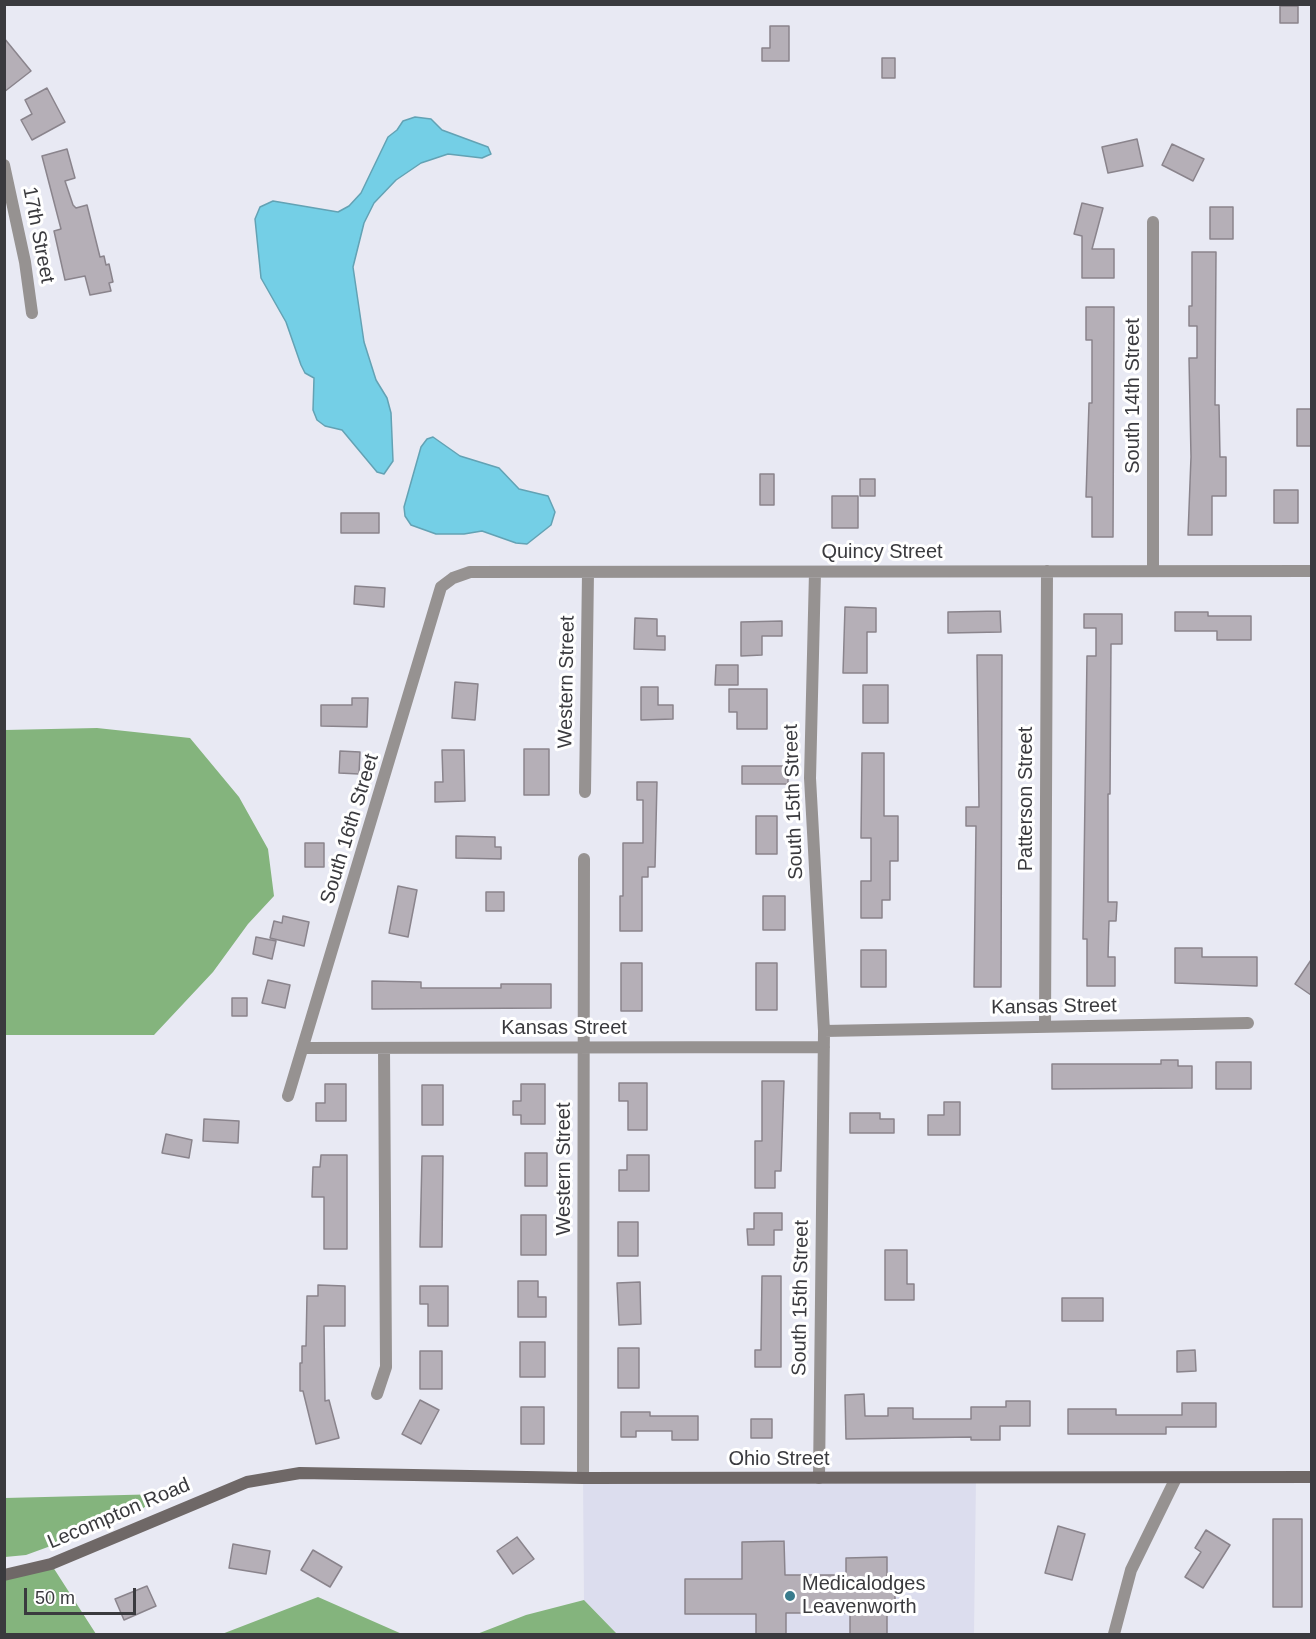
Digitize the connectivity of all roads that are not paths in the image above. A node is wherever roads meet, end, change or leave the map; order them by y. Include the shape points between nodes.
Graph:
1 (4, 165) edge
2 (10, 219) edge
3 (1153, 222) dead end
4 (32, 313) dead end
5 (1047, 571) junction
6 (1152, 571) junction
7 (1311, 571) edge
8 (588, 572) junction
9 (815, 572) junction
10 (453, 578) joint
11 (585, 792) dead end
12 (584, 859) dead end
13 (1248, 1023) dead end
14 (1045, 1027) junction
15 (824, 1031) junction
16 (824, 1047) junction
17 (304, 1048) junction
18 (384, 1048) junction
19 (583, 1048) junction
20 (288, 1096) dead end
21 (377, 1394) dead end
22 (1311, 1477) edge
23 (583, 1478) junction
24 (819, 1478) junction
25 (1176, 1478) junction
26 (247, 1482) joint
27 (4, 1575) edge
28 (1114, 1635) edge

1 - 2 street, 17th Street
2 - 4 street, 17th Street
3 - 6 street, South 14th Street
5 - 6 street, Quincy Street
5 - 9 street, Quincy Street
5 - 14 street, Patterson Street
6 - 7 street, Quincy Street
8 - 9 street, Quincy Street
8 - 10 street, Quincy Street via 470,572
8 - 11 street, Western Street
9 - 15 street, South 15th Street via 810,778
10 - 17 street, South 16th Street via 441,587
12 - 19 street, Western Street
13 - 14 street, Kansas Street
14 - 15 street, Kansas Street
15 - 16 street, South 15th Street
16 - 19 street, Kansas Street
16 - 24 street, South 15th Street
17 - 18 street, Kansas Street
17 - 20 street, South 16th Street
18 - 19 street, Kansas Street
18 - 21 street via 386,1367
19 - 23 street, Western Street
22 - 25 street, Ohio Street
23 - 24 street, Ohio Street
23 - 26 street, Ohio Street via 300,1473
24 - 25 street, Ohio Street
25 - 28 street via 1131,1570
26 - 27 street, Lecompton Road via 51,1564

